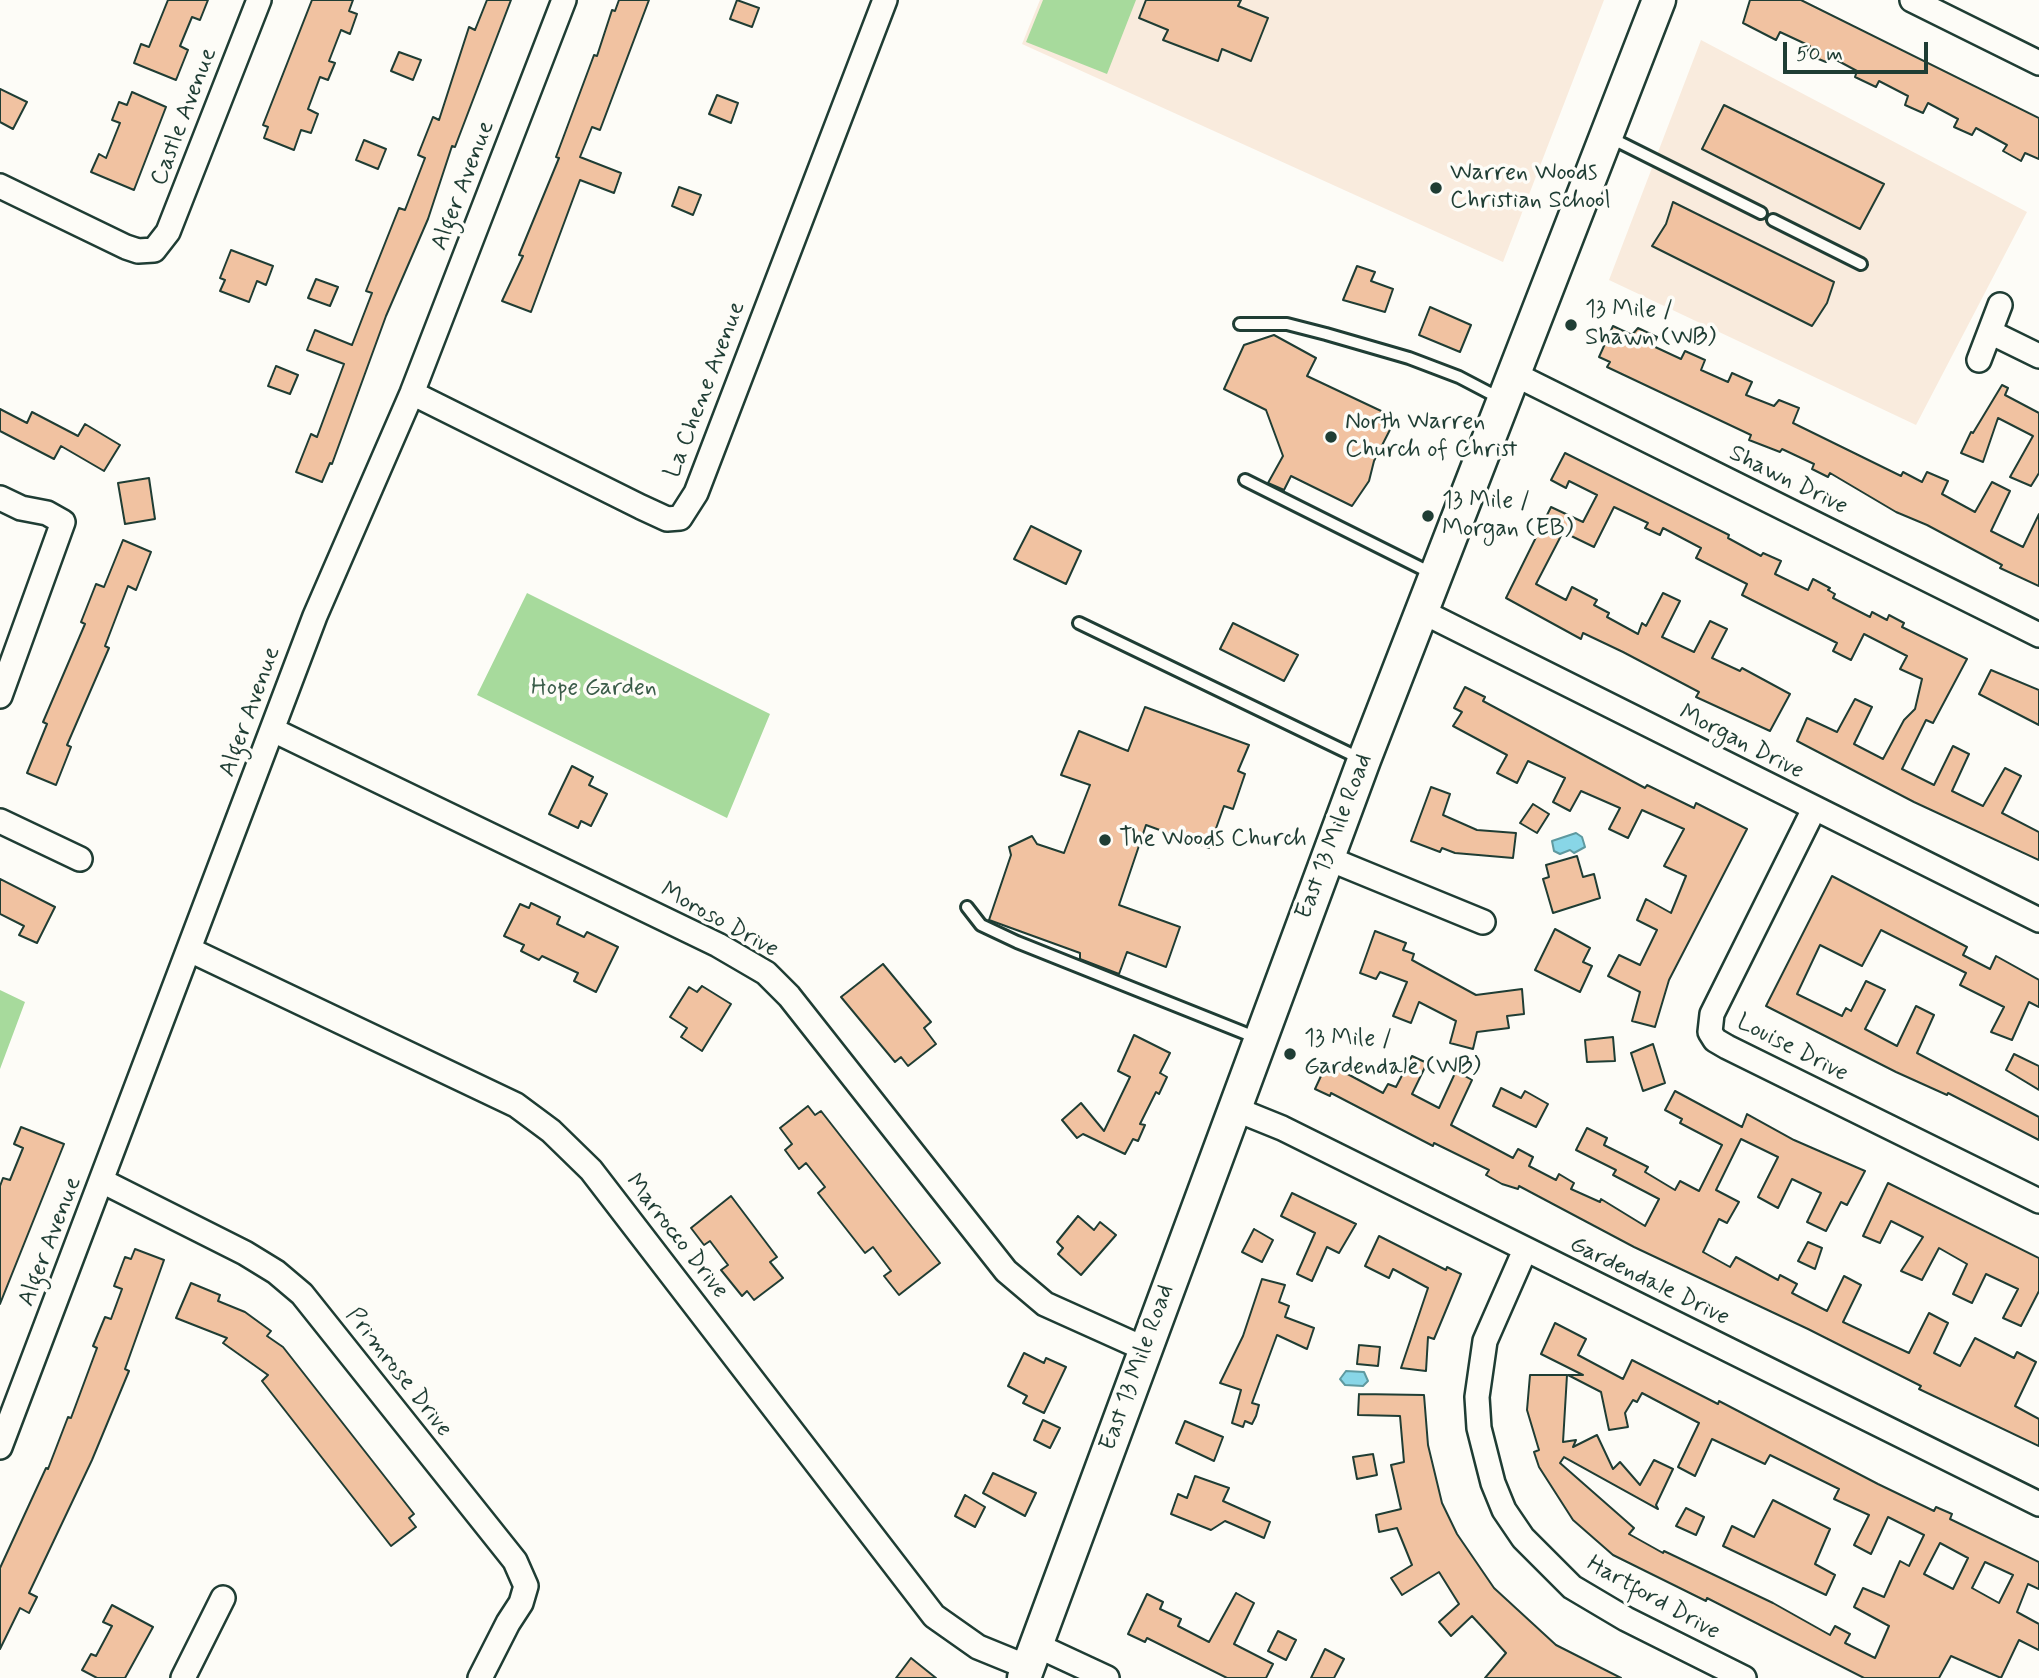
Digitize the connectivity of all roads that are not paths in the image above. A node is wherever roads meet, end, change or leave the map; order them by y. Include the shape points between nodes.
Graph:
1 (259, 0) edge
2 (564, 0) edge
3 (885, 0) edge
4 (1659, 0) edge
5 (1912, 0) edge
6 (2039, 63) edge
7 (1606, 135) junction
8 (0, 186) edge
9 (1761, 213) dead end
10 (1773, 220) dead end
11 (1861, 264) dead end
12 (2000, 305) dead end
13 (1240, 324) dead end
14 (1990, 332) junction
15 (2039, 356) edge
16 (1979, 360) dead end
17 (1509, 387) junction
18 (412, 393) junction
19 (1245, 480) dead end
20 (0, 498) edge
21 (1435, 576) junction
22 (1421, 611) junction
23 (1079, 623) dead end
24 (2039, 635) edge
25 (0, 696) edge
26 (273, 730) junction
27 (1364, 760) junction
28 (1814, 809) junction
29 (0, 821) edge
30 (1327, 858) junction
31 (80, 859) dead end
32 (968, 907) dead end
33 (2039, 920) edge
34 (1483, 922) dead end
35 (190, 950) junction
36 (1259, 1039) junction
37 (1234, 1109) junction
38 (102, 1181) junction
39 (2039, 1201) edge
40 (1525, 1250) junction
41 (1145, 1349) junction
42 (0, 1447) edge
43 (2039, 1504) edge
44 (223, 1598) dead end
45 (1029, 1663) edge
46 (183, 1678) edge
47 (480, 1678) edge
48 (1107, 1678) edge
49 (1744, 1678) edge

1 - 8 street, Castle Avenue via 168,232 154,250 126,247
2 - 18 street, Alger Avenue
3 - 18 street, La Chene Avenue via 696,493 680,519 667,519
4 - 7 main road, East 13 Mile Road
5 - 6 street
7 - 9 lane
7 - 17 main road, East 13 Mile Road
10 - 11 lane
12 - 14 street
13 - 17 lane via 1287,324
14 - 15 street
14 - 16 street
17 - 21 main road, East 13 Mile Road
17 - 24 street, Shawn Drive
18 - 26 street, Alger Avenue via 315,615
19 - 21 lane
20 - 25 street via 63,522
21 - 22 main road, East 13 Mile Road
22 - 27 main road, East 13 Mile Road
22 - 28 street, Morgan Drive
23 - 27 lane
26 - 35 street, Alger Avenue
26 - 41 street, Moroso Drive via 718,945 766,973 1006,1271 1045,1304
27 - 30 main road, East 13 Mile Road
28 - 33 street, Morgan Drive
28 - 39 street, Louise Drive via 1712,1014 1710,1032 1727,1047
29 - 31 street
30 - 34 street
30 - 36 main road, East 13 Mile Road
32 - 36 lane via 981,925 1017,942
35 - 38 street, Alger Avenue
35 - 45 street, Marrocco Drive via 516,1105 551,1131 591,1170 934,1616 978,1647
36 - 37 main road, East 13 Mile Road
37 - 40 street, Gardendale Drive via 1282,1128
37 - 41 main road, East 13 Mile Road
38 - 42 street, Alger Avenue
38 - 47 street, Primrose Drive via 245,1253 302,1294 514,1561 526,1586
40 - 43 street, Gardendale Drive
40 - 49 street, Hartford Drive via 1486,1341 1477,1397 1481,1437 1504,1510 1523,1538 1572,1587
41 - 45 main road, East 13 Mile Road
44 - 46 street
45 - 48 street, Marrocco Drive

